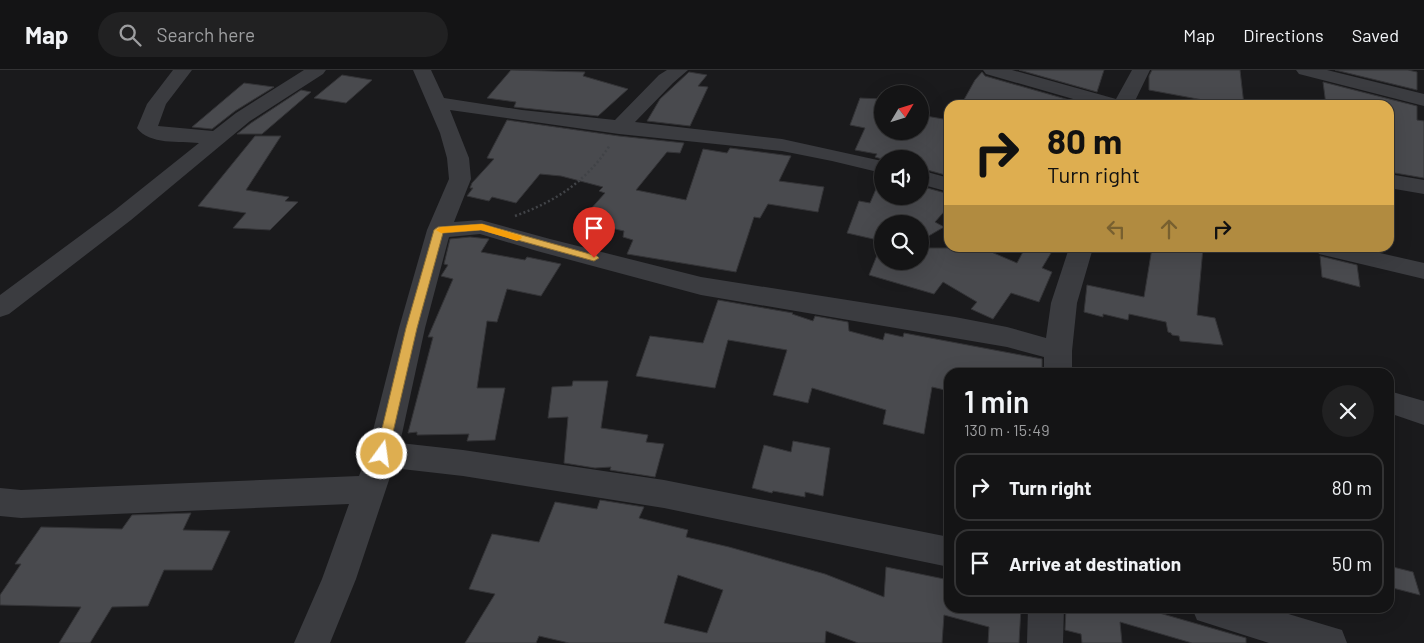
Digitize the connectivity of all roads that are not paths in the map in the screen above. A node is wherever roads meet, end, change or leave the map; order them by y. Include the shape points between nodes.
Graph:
1 (183, 70) edge
2 (317, 70) edge
3 (422, 70) edge
4 (679, 70) edge
5 (992, 70) edge
6 (1141, 70) edge
7 (1305, 70) edge
8 (1097, 100) edge
9 (1126, 100) edge
10 (1424, 100) edge
11 (436, 102) junction
12 (619, 128) junction
13 (219, 138) junction
14 (874, 165) edge
15 (929, 179) edge
16 (1394, 182) edge
17 (944, 184) edge
18 (1424, 187) edge
19 (438, 230) junction
20 (1080, 252) edge
21 (1345, 252) edge
22 (1424, 271) edge
23 (0, 308) edge
24 (1058, 362) edge
25 (1394, 403) edge
26 (1424, 412) edge
27 (382, 454) junction
28 (371, 488) junction
29 (0, 502) edge
30 (944, 551) edge
31 (1046, 613) edge
32 (1227, 613) edge
33 (312, 643) edge
34 (1045, 643) edge
35 (1329, 643) edge

1 - 13 street via 148,120 147,128 155,133
2 - 13 street via 243,117
3 - 11 street
4 - 12 street via 666,79
5 - 8 street
6 - 9 street
7 - 10 street
11 - 12 street
11 - 19 street via 458,158 460,179
12 - 14 street via 783,146
13 - 23 street via 78,251
15 - 17 street
16 - 18 street
19 - 24 street via 482,227 702,286 1007,337
19 - 27 street
20 - 24 street via 1064,303
21 - 22 street
25 - 26 street
27 - 28 street
27 - 30 street via 664,494
28 - 29 street via 316,493 21,504
28 - 33 street
31 - 34 street
32 - 35 street

